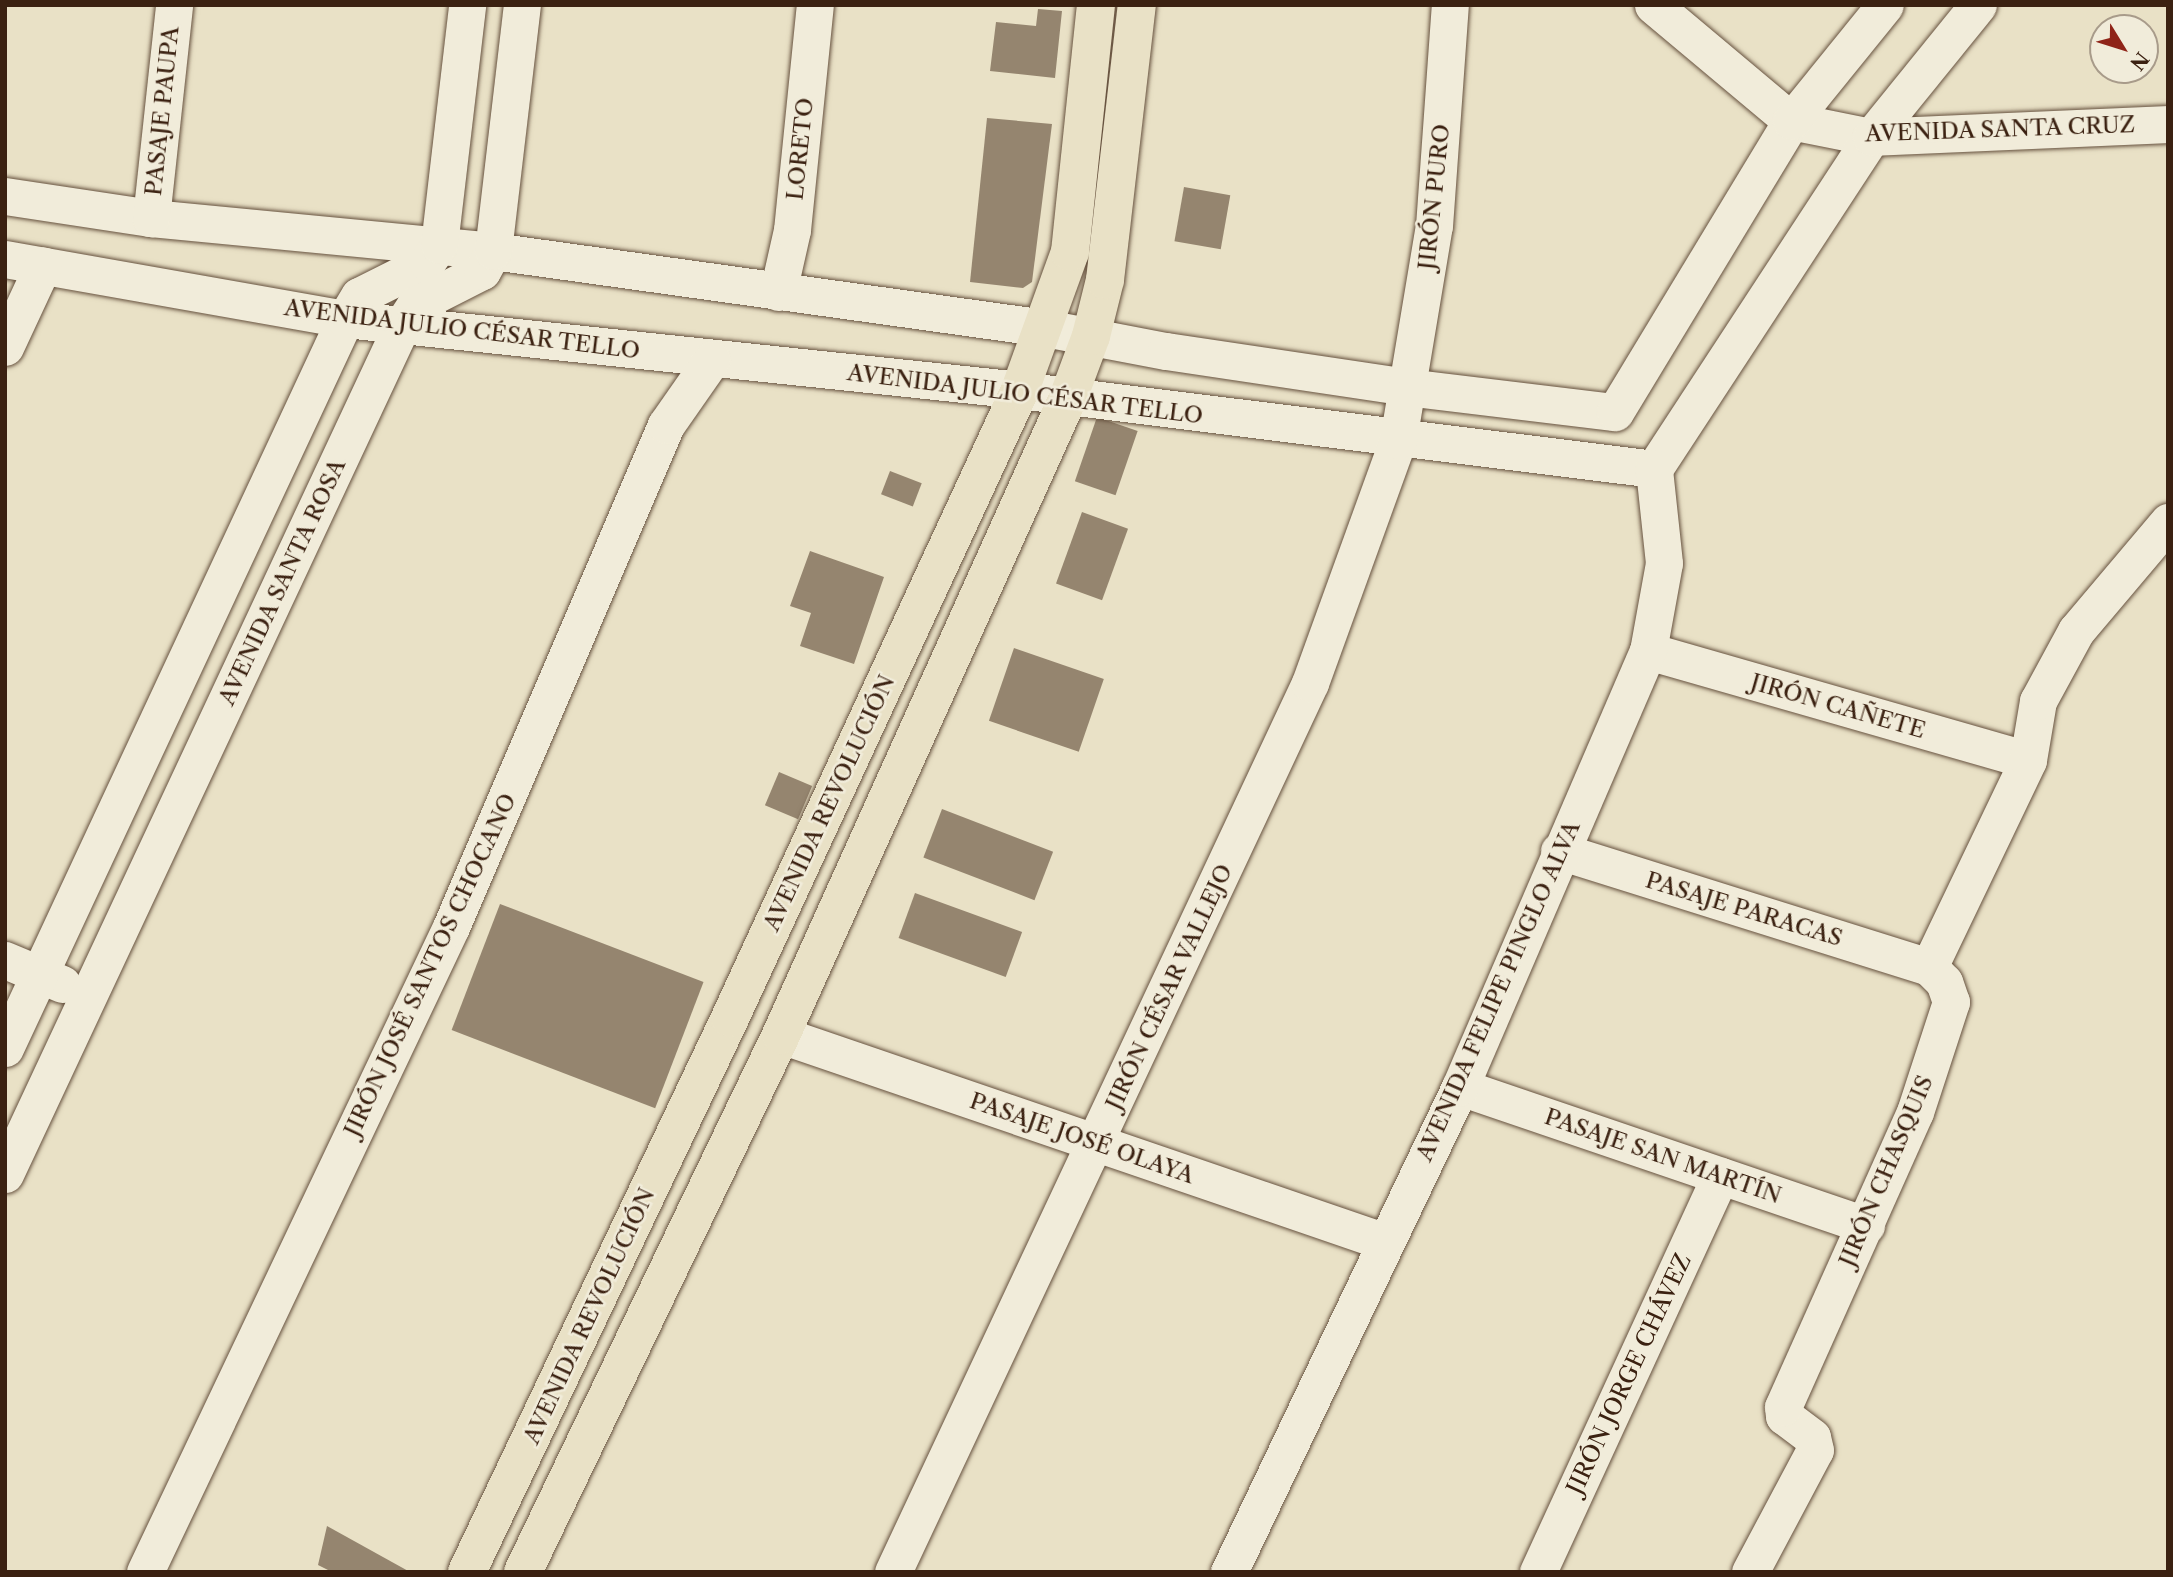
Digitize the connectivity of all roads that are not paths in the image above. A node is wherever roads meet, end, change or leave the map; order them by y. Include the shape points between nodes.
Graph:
1 (174, 5) edge
2 (467, 5) edge
3 (522, 5) edge
4 (815, 5) edge
5 (1096, 5) edge
6 (1137, 5) edge
7 (1450, 5) edge
8 (1653, 5) edge
9 (1885, 5) edge
10 (1979, 5) edge
11 (1791, 121) junction
12 (2167, 124) edge
13 (2168, 132) edge
14 (1871, 137) junction
15 (5, 196) edge
16 (151, 218) junction
17 (439, 245) junction
18 (493, 251) junction
19 (5, 259) edge
20 (43, 265) junction
21 (778, 292) junction
22 (345, 319) junction
23 (402, 325) junction
24 (1045, 328) junction
25 (1091, 336) junction
26 (5, 347) edge
27 (712, 359) junction
28 (1407, 387) junction
29 (1020, 390) junction
30 (1068, 398) junction
31 (1398, 440) junction
32 (1654, 469) junction
33 (2168, 522) edge
34 (1648, 651) junction
35 (2028, 760) junction
36 (1559, 851) junction
37 (5, 960) edge
38 (1929, 967) junction
39 (39, 975) junction
40 (89, 995) junction
41 (780, 1035) junction
42 (5, 1048) edge
43 (1460, 1087) junction
44 (1096, 1143) junction
45 (5, 1174) edge
46 (1720, 1175) junction
47 (1866, 1225) junction
48 (1383, 1241) junction
49 (145, 1572) edge
50 (467, 1572) edge
51 (523, 1572) edge
52 (892, 1572) edge
53 (1229, 1572) edge
54 (1538, 1572) edge
55 (1750, 1572) edge

1 - 16 street, PASAJE PAUPA
2 - 17 street
3 - 18 street
4 - 21 street, LORETO via 792,230
5 - 24 main road, AVENIDA REVOLUCIÓN via 1070,252
6 - 25 main road via 1106,272
7 - 28 street, JIRÓN PURO via 1434,226
8 - 11 street
9 - 11 street
10 - 14 street
11 - 14 street, AVENIDA SANTA CRUZ
11 - 28 street via 1615,412
12 - 13 street
12 - 14 street, AVENIDA SANTA CRUZ
14 - 32 street
15 - 16 street
16 - 17 street
17 - 18 street
17 - 22 street via 427,262 359,296
18 - 21 street
18 - 23 street, AVENIDA SANTA ROSA via 482,271 415,305
19 - 20 street, AVENIDA JULIO CÉSAR TELLO
20 - 22 street, AVENIDA JULIO CÉSAR TELLO
20 - 26 street
21 - 24 street
22 - 23 street, AVENIDA JULIO CÉSAR TELLO
22 - 39 street
23 - 27 street, AVENIDA JULIO CÉSAR TELLO
23 - 40 street, AVENIDA SANTA ROSA
24 - 25 street
24 - 29 main road, AVENIDA REVOLUCIÓN
25 - 28 street
25 - 30 main road
27 - 29 street, AVENIDA JULIO CÉSAR TELLO
27 - 49 street, JIRÓN JOSÉ SANTOS CHOCANO via 666,425 451,927
28 - 31 street, JIRÓN CÉSAR VALLEJO
29 - 30 street, AVENIDA JULIO CÉSAR TELLO
29 - 50 main road, AVENIDA REVOLUCIÓN
30 - 31 street, AVENIDA JULIO CÉSAR TELLO
30 - 41 main road
31 - 32 street, AVENIDA JULIO CÉSAR TELLO
31 - 44 street, JIRÓN CÉSAR VALLEJO via 1310,683
32 - 34 street, AVENIDA FELIPE PINGLO ALVA via 1664,563
33 - 35 street via 2076,631 2038,701
34 - 35 street, JIRÓN CAÑETE
34 - 36 street, AVENIDA FELIPE PINGLO ALVA
35 - 38 street
36 - 38 street, PASAJE PARACAS
36 - 43 street, AVENIDA FELIPE PINGLO ALVA
37 - 39 street
38 - 47 street, JIRÓN CHASQUIS via 1944,982 1951,1002 1915,1112
39 - 40 street
39 - 42 street
40 - 45 street, AVENIDA SANTA ROSA
41 - 44 street, PASAJE JOSÉ OLAYA
41 - 51 main road
43 - 46 street, PASAJE SAN MARTÍN
43 - 48 street, AVENIDA FELIPE PINGLO ALVA
44 - 48 street, PASAJE JOSÉ OLAYA
44 - 52 street, JIRÓN CÉSAR VALLEJO
46 - 47 street, PASAJE SAN MARTÍN
46 - 54 street, JIRÓN JORGE CHÁVEZ
47 - 55 street, JIRÓN CHASQUIS via 1783,1407 1784,1416 1812,1437 1815,1450
48 - 53 street, AVENIDA FELIPE PINGLO ALVA

